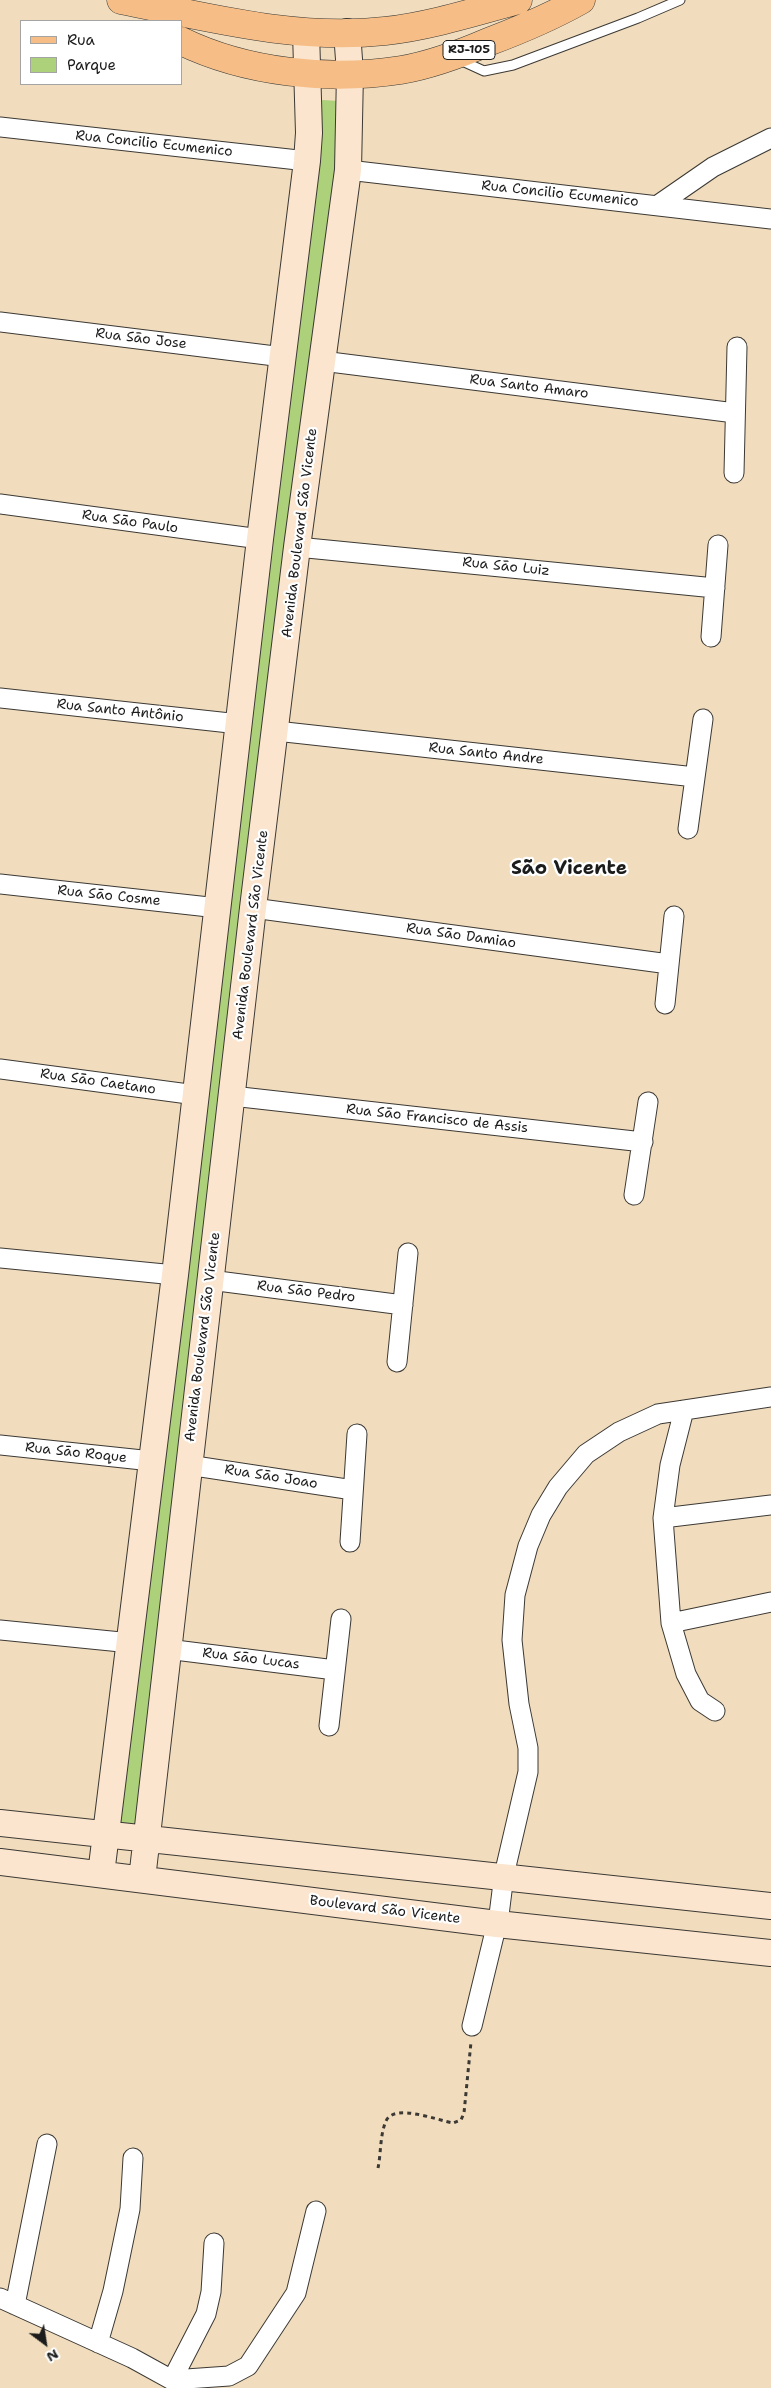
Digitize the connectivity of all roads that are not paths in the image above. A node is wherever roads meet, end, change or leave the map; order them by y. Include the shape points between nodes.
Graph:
1 (106, 0) edge
2 (121, 0) edge
3 (518, 0) edge
4 (581, 0) edge
5 (680, 0) edge
6 (483, 5) edge
7 (139, 20) edge
8 (306, 32) junction
9 (347, 32) junction
10 (182, 41) edge
11 (453, 57) junction
12 (308, 72) junction
13 (350, 73) junction
14 (0, 127) edge
15 (771, 138) edge
16 (307, 161) junction
17 (348, 170) junction
18 (658, 205) junction
19 (771, 218) edge
20 (0, 322) edge
21 (737, 347) dead end
22 (282, 357) junction
23 (322, 361) junction
24 (735, 413) junction
25 (734, 473) dead end
26 (0, 504) edge
27 (260, 539) junction
28 (718, 545) dead end
29 (297, 547) junction
30 (714, 588) junction
31 (711, 637) dead end
32 (0, 698) edge
33 (703, 719) dead end
34 (240, 724) junction
35 (276, 731) junction
36 (695, 777) junction
37 (688, 829) dead end
38 (0, 884) edge
39 (218, 908) junction
40 (253, 908) junction
41 (674, 916) dead end
42 (669, 964) junction
43 (665, 1004) dead end
44 (0, 1069) edge
45 (196, 1095) junction
46 (232, 1096) junction
47 (648, 1102) dead end
48 (643, 1142) junction
49 (634, 1195) dead end
50 (408, 1253) dead end
51 (0, 1258) edge
52 (175, 1275) junction
53 (210, 1280) junction
54 (402, 1305) junction
55 (397, 1362) dead end
56 (771, 1398) edge
57 (684, 1410) junction
58 (357, 1434) dead end
59 (0, 1444) edge
60 (152, 1461) junction
61 (188, 1465) junction
62 (353, 1490) junction
63 (771, 1505) edge
64 (663, 1518) junction
65 (350, 1542) dead end
66 (771, 1602) edge
67 (341, 1619) dead end
68 (671, 1623) junction
69 (0, 1630) edge
70 (130, 1643) junction
71 (166, 1649) junction
72 (335, 1670) junction
73 (715, 1711) dead end
74 (329, 1726) dead end
75 (0, 1823) edge
76 (107, 1835) junction
77 (147, 1839) junction
78 (0, 1862) edge
79 (101, 1874) junction
80 (504, 1875) junction
81 (142, 1879) junction
82 (771, 1906) edge
83 (497, 1924) junction
84 (771, 1953) edge
85 (472, 2026) road end
86 (47, 2144) dead end
87 (133, 2158) dead end
88 (316, 2211) dead end
89 (214, 2243) dead end
90 (7, 2301) edge
91 (98, 2343) junction
92 (172, 2380) junction

1 - 7 main road
2 - 8 main road, RJ-105 via 221,20
3 - 6 main road, RJ-105
4 - 11 main road, RJ-105 via 549,18
5 - 11 lane via 513,65 484,71
6 - 9 main road, RJ-105 via 409,27
8 - 9 main road, RJ-105
8 - 12 street
9 - 13 street, Avenida Boulevard São Vicente
10 - 12 main road, RJ-105 via 239,62 287,72
11 - 13 main road, RJ-105 via 401,70
12 - 13 main road, RJ-105
12 - 16 street
13 - 17 street, Avenida Boulevard São Vicente
14 - 16 street, Rua Concilio Ecumenico
15 - 18 street via 713,167
16 - 22 street
17 - 18 street, Rua Concilio Ecumenico
17 - 23 street, Avenida Boulevard São Vicente
18 - 19 street, Rua Concilio Ecumenico
20 - 22 street, Rua Sāo Jose
21 - 24 street
22 - 27 street
23 - 24 street, Rua Santo Amaro
23 - 29 street, Avenida Boulevard São Vicente
24 - 25 street
26 - 27 street, Rua Sāo Paulo
27 - 34 street
28 - 30 street
29 - 30 street, Rua Sāo Luiz
29 - 35 street, Avenida Boulevard São Vicente
30 - 31 street
32 - 34 street, Rua Santo Antônio
33 - 36 street
34 - 39 street
35 - 36 street, Rua Santo Andre
35 - 40 street, Avenida Boulevard São Vicente
36 - 37 street
38 - 39 street, Rua Sāo Cosme
39 - 45 street
40 - 42 street, Rua Sāo Damiao
40 - 46 street, Avenida Boulevard São Vicente
41 - 42 street
42 - 43 street
44 - 45 street, Rua Sāo Caetano
45 - 52 street
46 - 48 street, Rua Sāo Francisco de Assis
46 - 53 street, Avenida Boulevard São Vicente
47 - 48 street
48 - 49 street
50 - 54 street
51 - 52 street
52 - 60 street
53 - 54 street, Rua Sāo Pedro
53 - 61 street, Avenida Boulevard São Vicente
54 - 55 street
56 - 57 street
57 - 64 street via 670,1465
57 - 80 street via 658,1414 642,1421 618,1432 586,1454 558,1487 528,1546 515,1595 512,1640 528,1748 528,1772
58 - 62 street
59 - 60 street, Rua Sāo Roque
60 - 70 street
61 - 62 street, Rua Sāo Joao
61 - 71 street, Avenida Boulevard São Vicente
62 - 65 street
63 - 64 street
64 - 68 street
66 - 68 street
67 - 72 street
68 - 73 street via 686,1674 700,1701
69 - 70 street
70 - 76 street
71 - 72 street, Rua Sāo Lucas
71 - 77 street, Avenida Boulevard São Vicente
72 - 74 street
75 - 76 street
76 - 77 street
76 - 79 street
77 - 80 street
77 - 81 street, Avenida Boulevard São Vicente
78 - 79 street, Boulevard São Vicente
79 - 81 street, Boulevard São Vicente
80 - 82 street
80 - 83 street
81 - 83 street, Boulevard São Vicente
83 - 84 street, Boulevard São Vicente
83 - 85 street
86 - 90 street
87 - 91 street via 130,2209
88 - 92 street via 296,2293 248,2366 229,2376
89 - 92 street via 211,2292 206,2314
90 - 91 street
91 - 92 street

